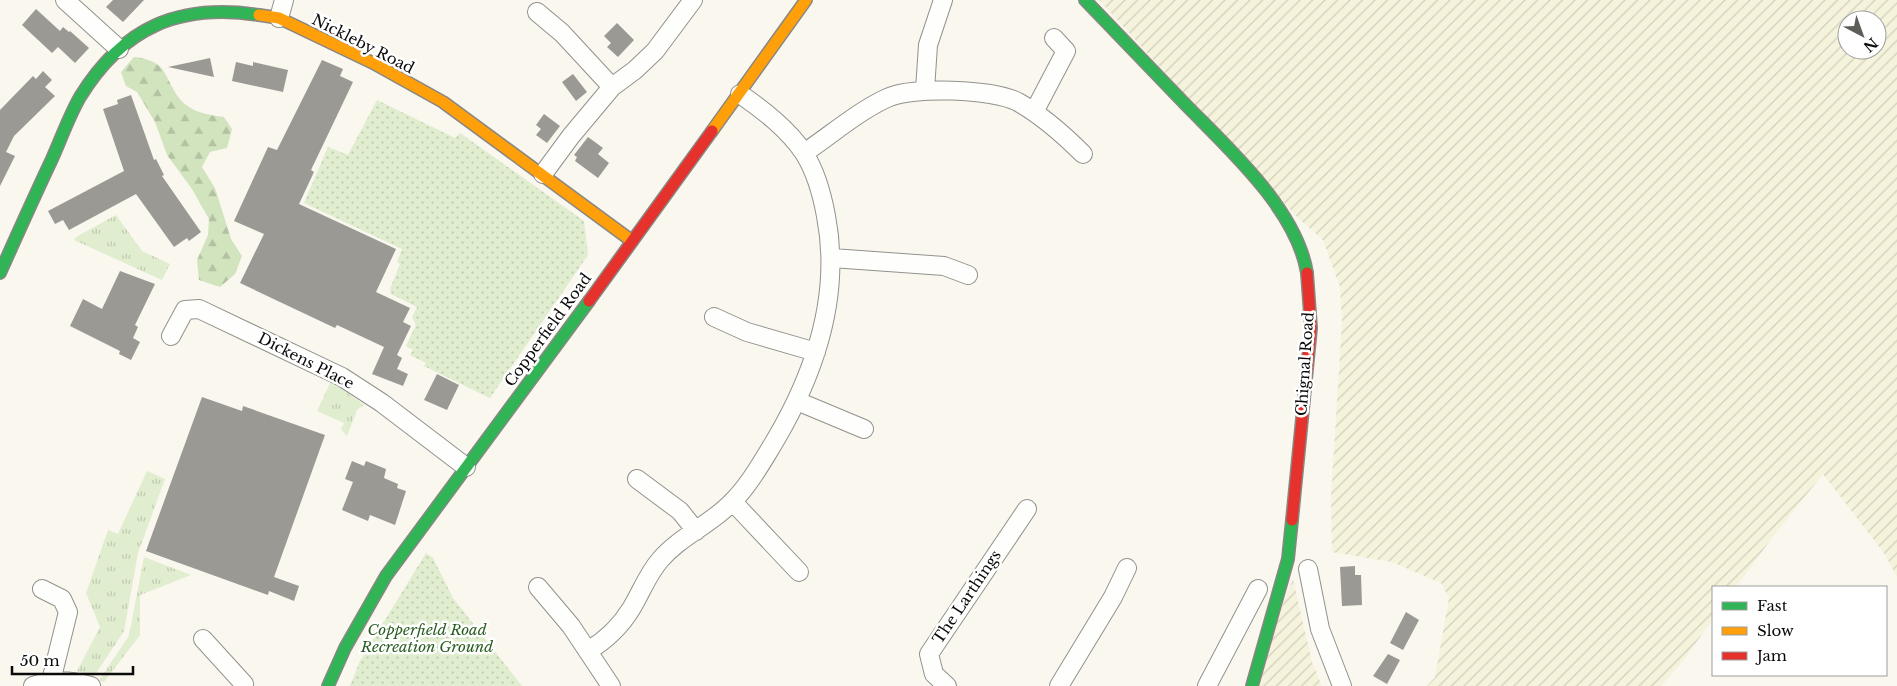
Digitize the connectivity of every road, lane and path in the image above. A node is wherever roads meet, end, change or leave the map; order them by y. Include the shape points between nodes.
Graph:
1 (65, 0) edge
2 (284, 0) edge
3 (693, 0) edge
4 (806, 0) edge
5 (943, 0) edge
6 (1085, 0) edge
7 (536, 12) dead end
8 (279, 18) junction
9 (1054, 38) dead end
10 (119, 49) junction
11 (612, 87) junction
12 (925, 90) junction
13 (740, 94) junction
14 (1034, 112) junction
15 (804, 153) junction
16 (1084, 154) dead end
17 (543, 174) junction
18 (632, 241) junction
19 (832, 258) junction
20 (0, 273) edge
21 (968, 275) dead end
22 (714, 317) dead end
23 (171, 336) dead end
24 (816, 352) junction
25 (797, 401) junction
26 (864, 429) dead end
27 (466, 467) junction
28 (637, 479) dead end
29 (733, 502) junction
30 (1027, 509) dead end
31 (696, 531) junction
32 (1127, 568) dead end
33 (1308, 568) dead end
34 (799, 572) dead end
35 (538, 587) dead end
36 (1258, 588) dead end
37 (42, 589) dead end
38 (203, 639) dead end
39 (588, 651) junction
40 (51, 681) junction
41 (33, 686) edge
42 (91, 686) edge
43 (243, 686) edge
44 (328, 686) edge
45 (611, 686) edge
46 (947, 686) edge
47 (1059, 686) edge
48 (1207, 686) edge
49 (1252, 686) edge
50 (1342, 686) edge

1 - 10 street
2 - 8 street
3 - 11 street via 655,51
4 - 13 street, Copperfield Road
5 - 12 street via 928,45
6 - 49 street, Chignal Road via 1257,179 1286,220 1304,262 1311,328 1288,560
7 - 11 street via 562,33
8 - 10 street, Nickleby Road via 232,11 194,13 160,22
8 - 17 street, Nickleby Road via 373,63 443,102
9 - 14 street via 1066,52
10 - 20 street, Nickleby Road via 98,70 80,99
11 - 17 street
12 - 14 street via 976,93 1016,101
12 - 15 street via 888,98
13 - 15 street via 773,120
13 - 18 street, Copperfield Road
14 - 16 street via 1049,121
15 - 19 street via 814,170 823,199
17 - 18 street, Nickleby Road
18 - 27 street, Copperfield Road
19 - 21 street via 944,266
19 - 24 street via 828,302
22 - 24 street via 756,335
23 - 27 street, Dickens Place via 186,310 199,309 342,377
24 - 25 street
25 - 26 street
25 - 29 street via 758,468
27 - 44 street, Copperfield Road via 410,541 376,594
28 - 31 street via 680,511
29 - 31 street
29 - 34 street
30 - 46 street, The Larthings via 929,654 934,674
31 - 39 street via 660,559 622,622 606,639
32 - 47 street
33 - 50 street via 1320,629
35 - 39 street
36 - 48 street
37 - 40 street via 62,599 68,612
38 - 43 street
39 - 45 street
40 - 41 street
40 - 42 street

